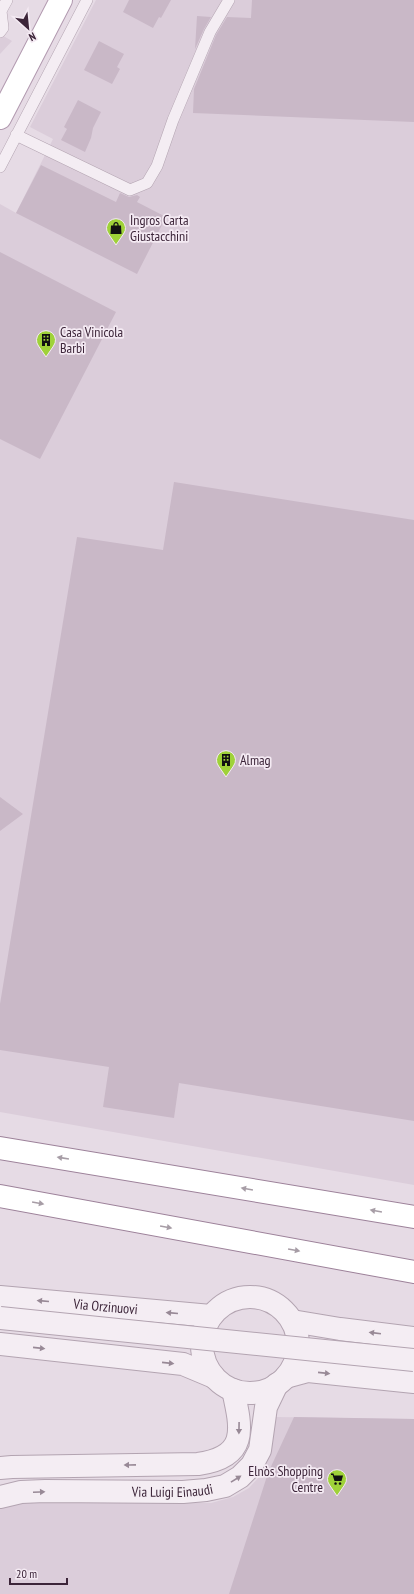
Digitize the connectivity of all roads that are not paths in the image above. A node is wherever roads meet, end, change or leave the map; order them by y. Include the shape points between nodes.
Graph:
1 (7, 0) edge
2 (60, 0) edge
3 (87, 0) edge
4 (229, 0) edge
5 (0, 32) edge
6 (0, 118) edge
7 (16, 135) junction
8 (0, 167) edge
9 (0, 1148) edge
10 (0, 1196) edge
11 (414, 1217) edge
12 (414, 1272) edge
13 (0, 1297) edge
14 (211, 1316) junction
15 (0, 1318) edge
16 (292, 1321) junction
17 (414, 1338) edge
18 (0, 1344) edge
19 (414, 1360) edge
20 (214, 1377) junction
21 (282, 1380) junction
22 (414, 1382) edge
23 (233, 1390) junction
24 (0, 1468) edge
25 (0, 1497) edge

1 - 5 lane via 1,11 3,28
2 - 6 main road
3 - 7 lane
4 - 7 lane via 210,32 173,120 157,166 147,183 130,190
7 - 8 lane
11 -> 9 main road
10 -> 12 main road
14 -> 13 street, Via Orzinuovi
14 - 16 street, Via Luigi Einaudi via 222,1305 237,1298 254,1296 270,1300 283,1309
14 - 20 street, Via Luigi Einaudi via 204,1331 202,1347 205,1363
15 - 19 street, bridge
17 -> 16 street
16 - 21 street, Via Luigi Einaudi via 297,1335 298,1350 294,1364
18 -> 20 street, Via Luigi Einaudi via 183,1364
20 - 23 street, Via Luigi Einaudi
21 -> 22 street, Via Luigi Einaudi via 308,1371
21 - 23 street, Via Luigi Einaudi via 267,1390
25 -> 21 street, Via Luigi Einaudi via 21,1492 183,1492 225,1486 240,1477 255,1460 260,1450 266,1407
23 -> 24 street, Via Luigi Einaudi via 239,1417 238,1436 234,1449 214,1462

